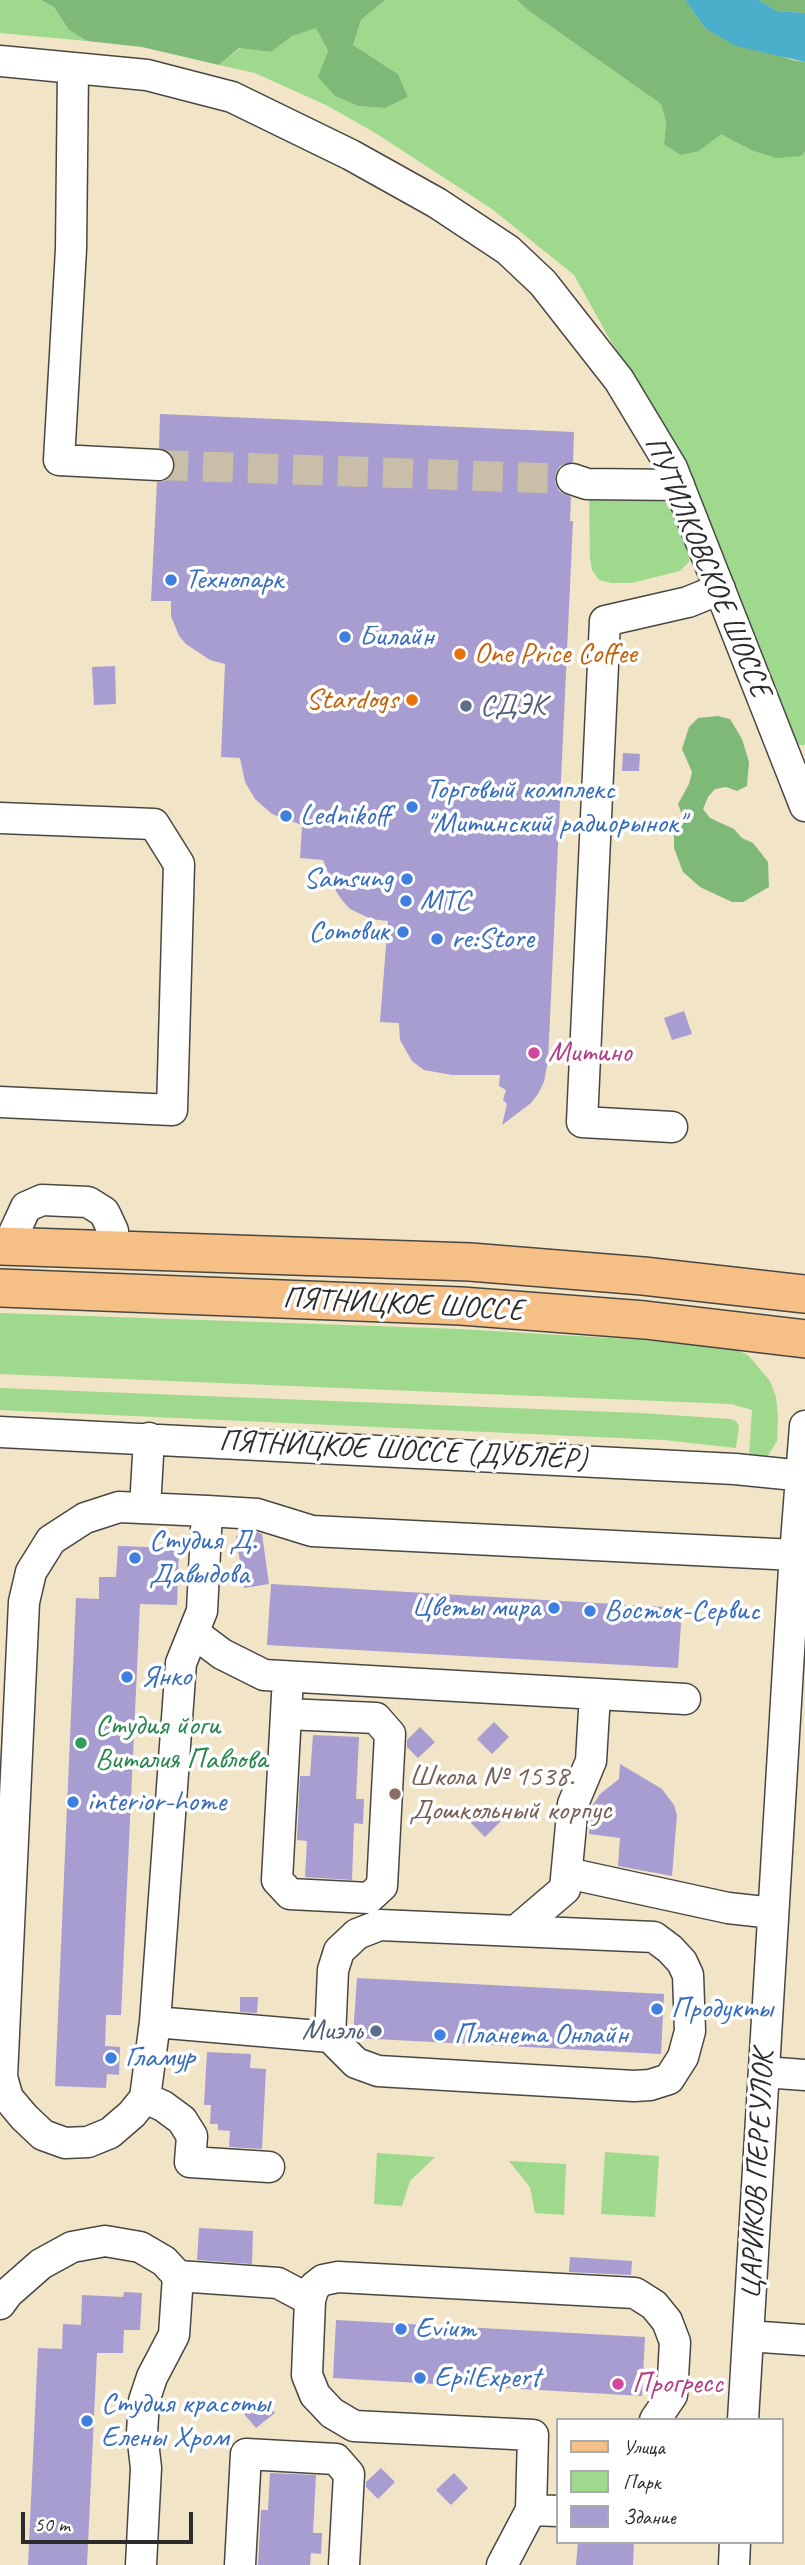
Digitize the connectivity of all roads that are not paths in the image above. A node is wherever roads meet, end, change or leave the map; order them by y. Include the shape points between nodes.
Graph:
1 (0, 61) edge
2 (73, 70) junction
3 (158, 465) tunnel mouth
4 (572, 480) tunnel mouth
5 (679, 485) junction
6 (720, 589) junction
7 (798, 773) edge
8 (805, 806) edge
9 (0, 818) edge
10 (0, 1102) edge
11 (672, 1127) dead end
12 (4, 1246) edge
13 (113, 1250) junction
14 (0, 1288) edge
15 (805, 1294) edge
16 (805, 1339) edge
17 (805, 1426) edge
18 (0, 1432) edge
19 (149, 1438) junction
20 (803, 1476) edge
21 (145, 1508) junction
22 (206, 1511) junction
23 (795, 1555) junction
24 (194, 1633) junction
25 (288, 1676) junction
26 (596, 1694) junction
27 (685, 1699) dead end
28 (286, 1714) junction
29 (567, 1873) junction
30 (773, 1913) junction
31 (517, 1930) junction
32 (155, 2022) junction
33 (330, 2037) junction
34 (764, 2072) junction
35 (805, 2075) edge
36 (145, 2098) junction
37 (269, 2167) dead end
38 (178, 2276) junction
39 (310, 2300) junction
40 (0, 2304) edge
41 (748, 2336) junction
42 (805, 2340) edge
43 (656, 2418) edge
44 (743, 2418) edge
45 (546, 2436) edge
46 (545, 2511) edge
47 (735, 2544) edge
48 (141, 2565) edge
49 (240, 2565) edge
50 (344, 2565) edge
51 (502, 2565) edge
52 (734, 2565) edge

1 - 2 street, ПУТИЛКОВСКОЕ ШОССЕ
2 - 3 street via 71,249 59,460
2 - 5 street, ПУТИЛКОВСКОЕ ШОССЕ via 147,75 232,97 362,161 508,250 543,283 594,346 642,415
4 - 5 street
5 - 6 street, ПУТИЛКОВСКОЕ ШОССЕ
6 - 7 street, ПУТИЛКОВСКОЕ ШОССЕ
6 - 11 street via 688,603 606,621 582,1122
7 - 8 street, ПУТИЛКОВСКОЕ ШОССЕ
9 - 10 street via 154,824 179,864 172,1110
12 - 13 main road, ПЯТНИЦКОЕ ШОССЕ
12 - 13 street via 26,1207 42,1200 88,1202 104,1212 113,1231
13 - 15 main road, ПЯТНИЦКОЕ ШОССЕ via 470,1262
14 - 16 main road, ПЯТНИЦКОЕ ШОССЕ via 461,1306 645,1320
17 - 20 street, ЦАРИКОВ ПЕРЕУЛОК
18 - 19 street, ПЯТНИЦКОЕ ШОССЕ (ДУБЛЁР)
19 - 20 street, ПЯТНИЦКОЕ ШОССЕ (ДУБЛЁР)
19 - 21 street
20 - 23 street, ЦАРИКОВ ПЕРЕУЛОК
21 - 22 street
21 - 36 street via 119,1507 85,1518 51,1540 31,1572 24,1602 2,2077 8,2098 24,2117 43,2134 65,2143 88,2142 110,2133
22 - 23 street via 257,1514 312,1531
22 - 24 street via 202,1611
23 - 30 street, ЦАРИКОВ ПЕРЕУЛОК
24 - 25 street via 222,1654 264,1675
24 - 32 street via 181,1662
25 - 26 street
25 - 28 street
26 - 27 street
26 - 29 street via 591,1761 573,1804
28 - 28 street via 277,1880 290,1894 369,1898 382,1886 390,1734 376,1718
29 - 30 street via 728,1908
29 - 31 street via 565,1889
30 - 34 street, ЦАРИКОВ ПЕРЕУЛОК
31 - 33 street via 380,1925 356,1934 339,1951 332,1970
31 - 33 street via 654,1937 670,1949 688,1975 690,2031 683,2057 668,2078 634,2086 378,2071 356,2063
32 - 33 street
32 - 36 street
34 - 35 street
34 - 41 street, ЦАРИКОВ ПЕРЕУЛОК
36 - 37 street via 182,2120 192,2136 190,2162
38 - 39 street via 278,2283
38 - 40 street via 140,2247 105,2241 72,2247 41,2264
38 - 48 street via 174,2335 144,2401
39 - 43 street via 314,2287 338,2277 635,2293 654,2305 676,2342 672,2395
39 - 45 street via 307,2375 315,2395 332,2413 354,2426
41 - 42 street
41 - 44 street, ЦАРИКОВ ПЕРЕУЛОК
45 - 46 street
46 - 51 street
47 - 52 street
49 - 50 street via 246,2454 336,2459 343,2466 349,2474

